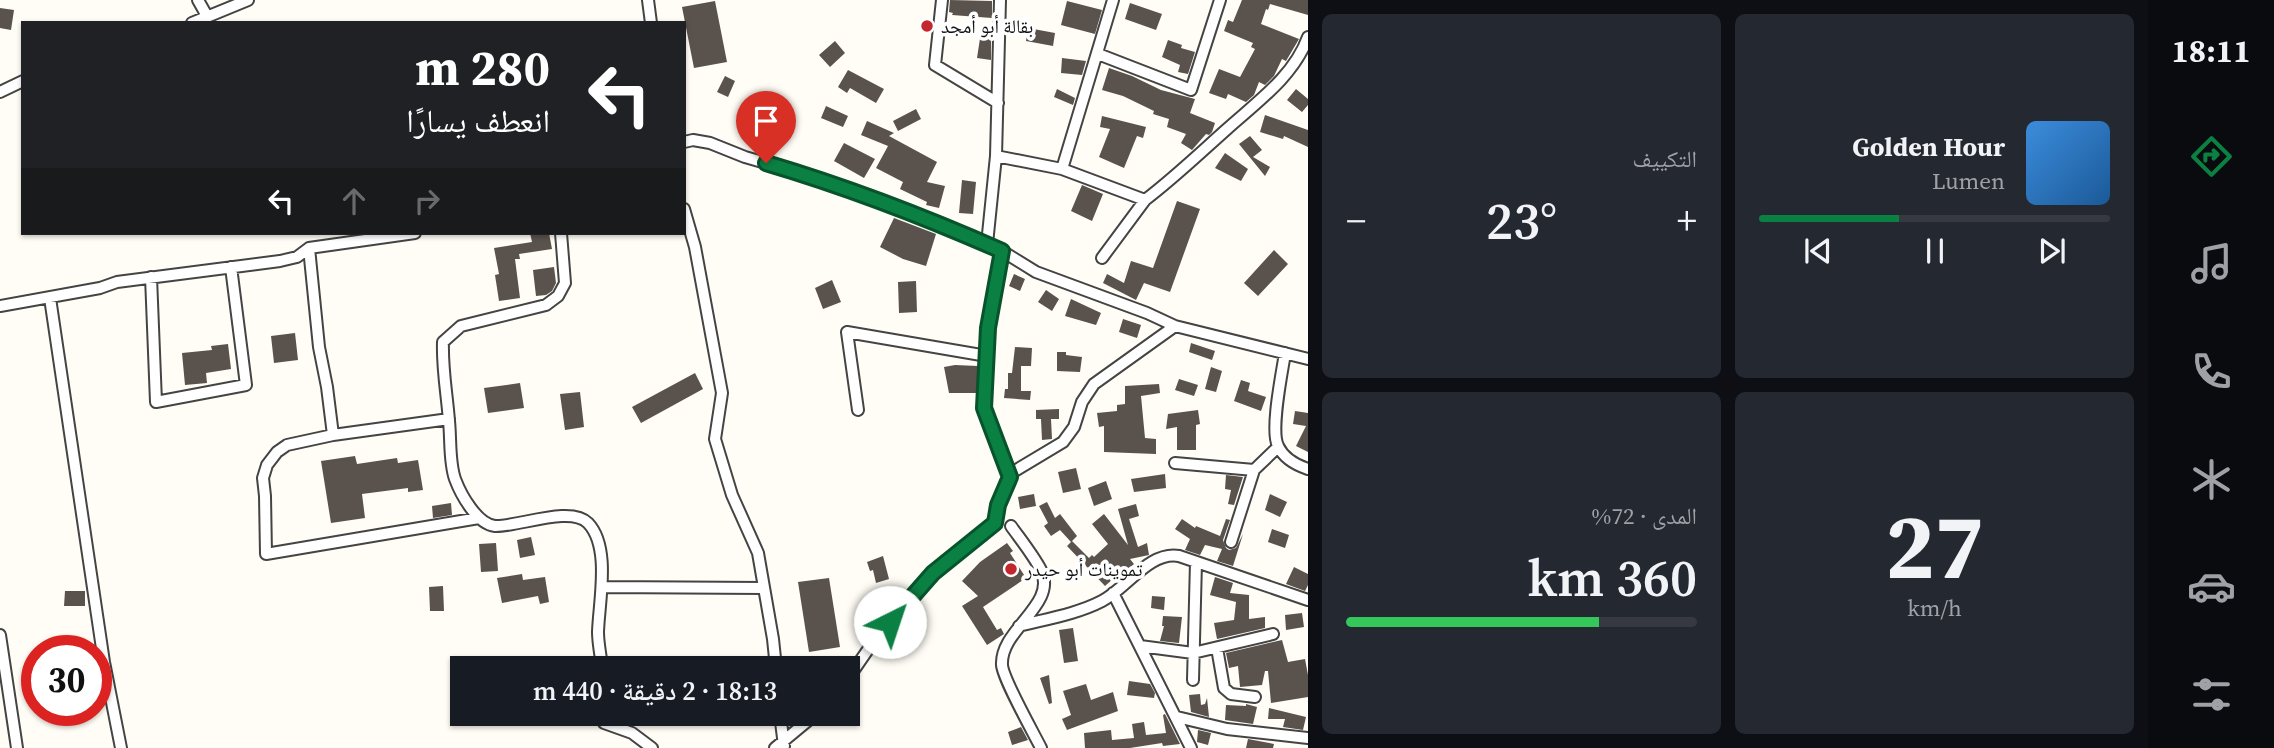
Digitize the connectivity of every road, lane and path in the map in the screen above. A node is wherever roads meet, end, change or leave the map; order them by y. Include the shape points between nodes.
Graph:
1 (198, 0) edge
2 (248, 0) edge
3 (648, 0) edge
4 (942, 0) edge
5 (1000, 0) edge
6 (1113, 0) edge
7 (1220, 0) edge
8 (207, 16) junction
9 (196, 21) edge
10 (651, 21) edge
11 (1308, 37) edge
12 (1098, 54) junction
13 (21, 82) edge
14 (0, 92) edge
15 (999, 103) junction
16 (686, 142) edge
17 (996, 156) junction
18 (1062, 169) junction
19 (1145, 200) junction
20 (686, 216) edge
21 (401, 235) edge
22 (561, 235) edge
23 (987, 244) junction
24 (309, 248) junction
25 (1002, 251) junction
26 (1102, 258) dead end
27 (231, 267) junction
28 (151, 277) junction
29 (50, 298) junction
30 (0, 306) edge
31 (1175, 326) junction
32 (1285, 353) junction
33 (986, 356) junction
34 (1308, 359) edge
35 (858, 410) dead end
36 (449, 419) junction
37 (333, 435) junction
38 (1278, 447) junction
39 (1175, 463) dead end
40 (1308, 469) edge
41 (1254, 470) junction
42 (1010, 477) junction
43 (479, 518) junction
44 (1011, 526) dead end
45 (1231, 542) dead end
46 (1196, 562) junction
47 (601, 587) junction
48 (764, 588) junction
49 (1113, 593) junction
50 (1308, 600) edge
51 (1019, 626) junction
52 (1273, 634) dead end
53 (0, 635) edge
54 (1140, 646) junction
55 (1217, 648) junction
56 (1193, 653) junction
57 (601, 656) edge
58 (774, 656) edge
59 (860, 661) edge
60 (1193, 680) dead end
61 (1255, 696) dead end
62 (1177, 717) junction
63 (612, 726) edge
64 (780, 726) edge
65 (803, 726) edge
66 (1308, 738) edge
67 (781, 746) edge
68 (17, 748) edge
69 (121, 748) edge
70 (652, 748) edge
71 (1041, 748) edge
72 (1191, 748) edge

1 - 8 street
2 - 8 street
3 - 10 street
4 - 15 street via 935,65
5 - 15 street
6 - 12 street
7 - 12 street via 1191,90
8 - 9 street
11 - 19 street via 1283,78
12 - 18 street
13 - 14 street
15 - 17 street
16 - 23 street via 710,143 808,175
17 - 18 street
17 - 23 street
18 - 19 street
19 - 26 street
20 - 48 street via 722,393 715,439 732,495 758,553
21 - 24 street
22 - 36 street via 565,283 558,296 546,305 461,326 443,342
23 - 25 street
24 - 27 street via 297,257
24 - 37 street
25 - 31 street via 1036,272
25 - 33 street
27 - 28 street
27 - 28 street via 246,385 156,402
28 - 29 street
29 - 30 street
29 - 69 street
31 - 32 street
31 - 42 street via 1094,384 1063,442
32 - 34 street
32 - 38 street via 1275,425
33 - 35 street via 847,332
33 - 42 street via 984,408
36 - 37 street
36 - 43 street via 455,478
37 - 43 street via 287,445 267,465 263,478 266,554
38 - 40 street via 1289,460
38 - 41 street
39 - 41 street
41 - 45 street
42 - 59 street via 995,523 933,573
43 - 47 street via 495,526 580,517 599,541
44 - 51 street via 1042,572 1045,585 1038,605
46 - 49 street via 1174,555 1162,557
46 - 50 street
46 - 56 street
47 - 48 street
47 - 57 street
48 - 58 street
49 - 51 street via 1095,604
49 - 54 street
51 - 71 street via 1006,644 1002,669
52 - 55 street
53 - 68 street
54 - 56 street
54 - 62 street
55 - 56 street
55 - 61 street via 1224,688 1231,694
56 - 60 street
62 - 66 street via 1227,729
62 - 72 street
63 - 70 street
64 - 67 street
65 - 67 street

